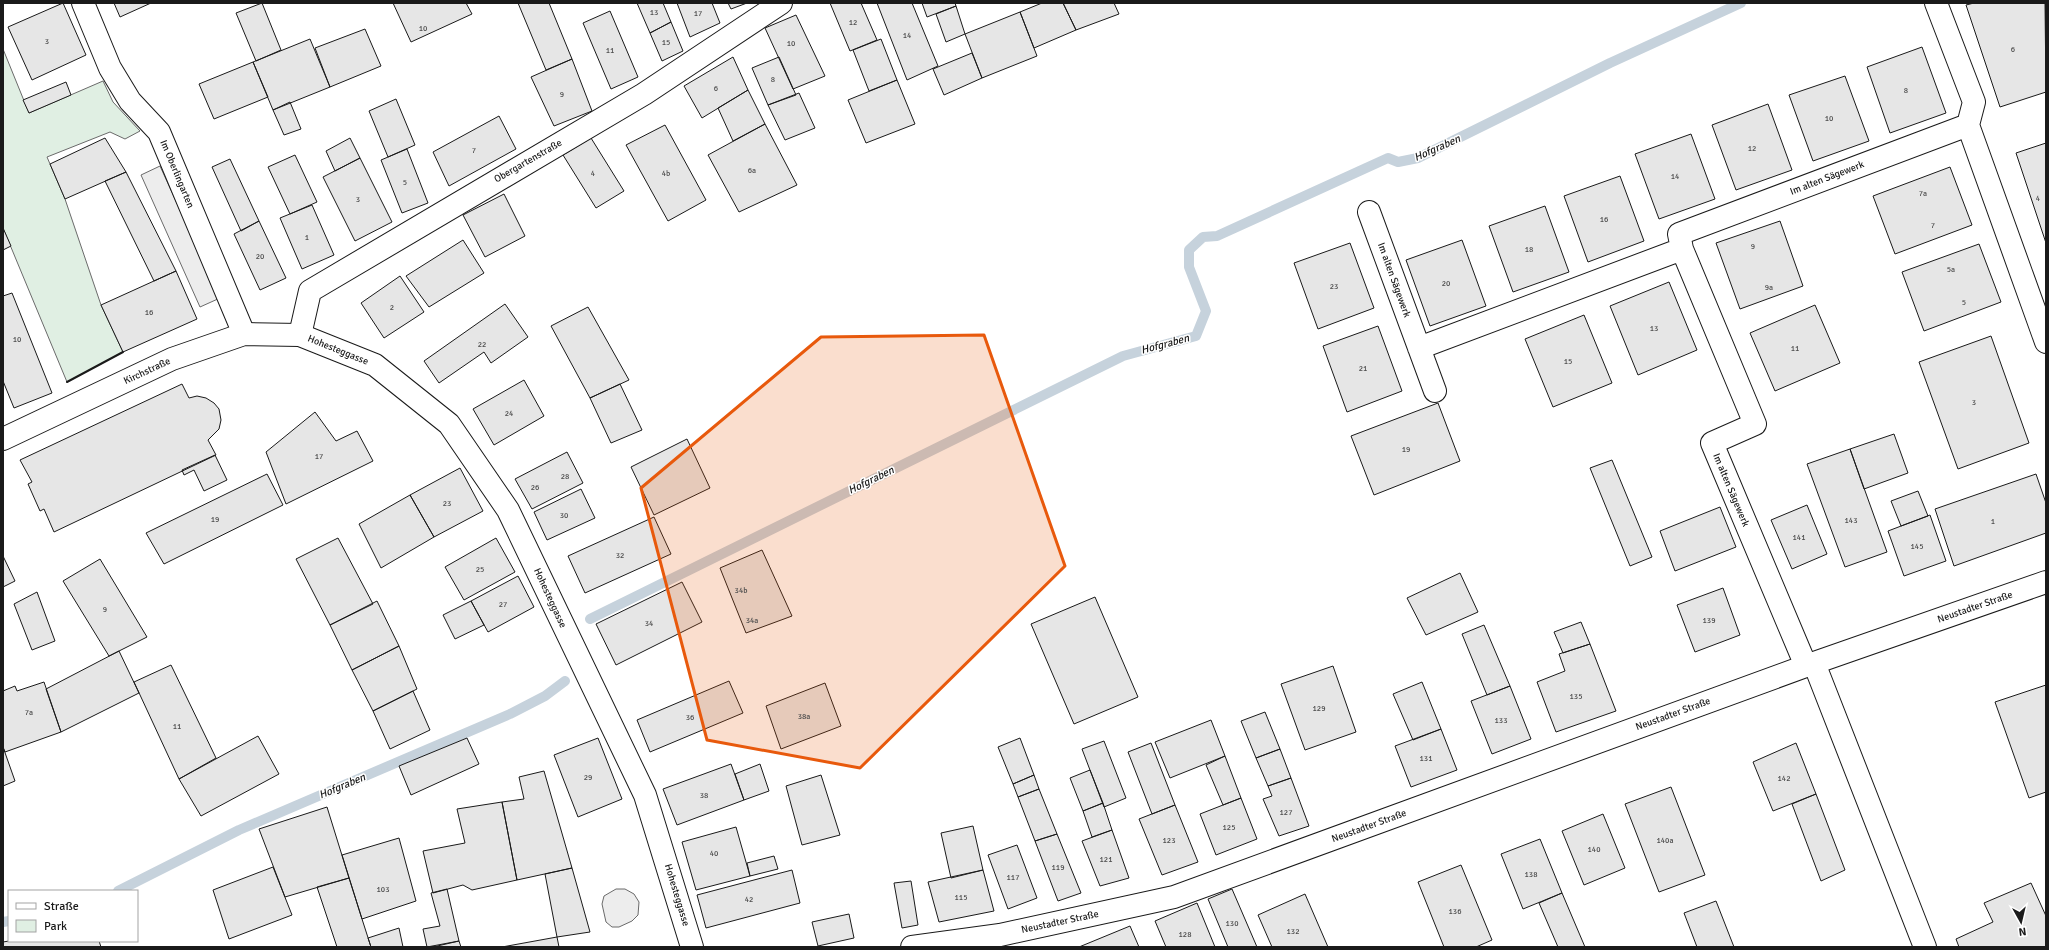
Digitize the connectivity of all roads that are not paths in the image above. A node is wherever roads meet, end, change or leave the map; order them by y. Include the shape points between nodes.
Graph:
1 (83, 3) edge
2 (781, 3) edge
3 (1936, 3) edge
4 (1968, 125) junction
5 (1369, 212) dead end
6 (1682, 249) junction
7 (244, 334) junction
8 (300, 335) junction
9 (2046, 342) edge
10 (1419, 348) junction
11 (1435, 390) dead end
12 (3, 439) edge
13 (2046, 582) edge
14 (1810, 665) junction
15 (692, 947) edge
16 (912, 947) edge
17 (1925, 947) edge

1 - 7 street, Im Oberlingarten via 110,68 130,101 159,132
2 - 8 street, Obergartenstraße via 644,94 310,291
3 - 4 street via 1974,102
4 - 6 street, Im alten Sägewerk via 1679,234
4 - 9 street
5 - 10 street, Im alten Sägewerk
6 - 10 street
6 - 14 street, Im alten Sägewerk via 1755,424 1712,443
7 - 8 street, Kirchstraße
7 - 12 street, Kirchstraße via 172,359
8 - 15 street, Hohesteggasse via 375,365 449,424 508,510 645,795
10 - 11 street, Im alten Sägewerk
13 - 14 street, Neustadter Straße
14 - 16 street, Neustadter Straße via 1174,897 1000,935
14 - 17 street

